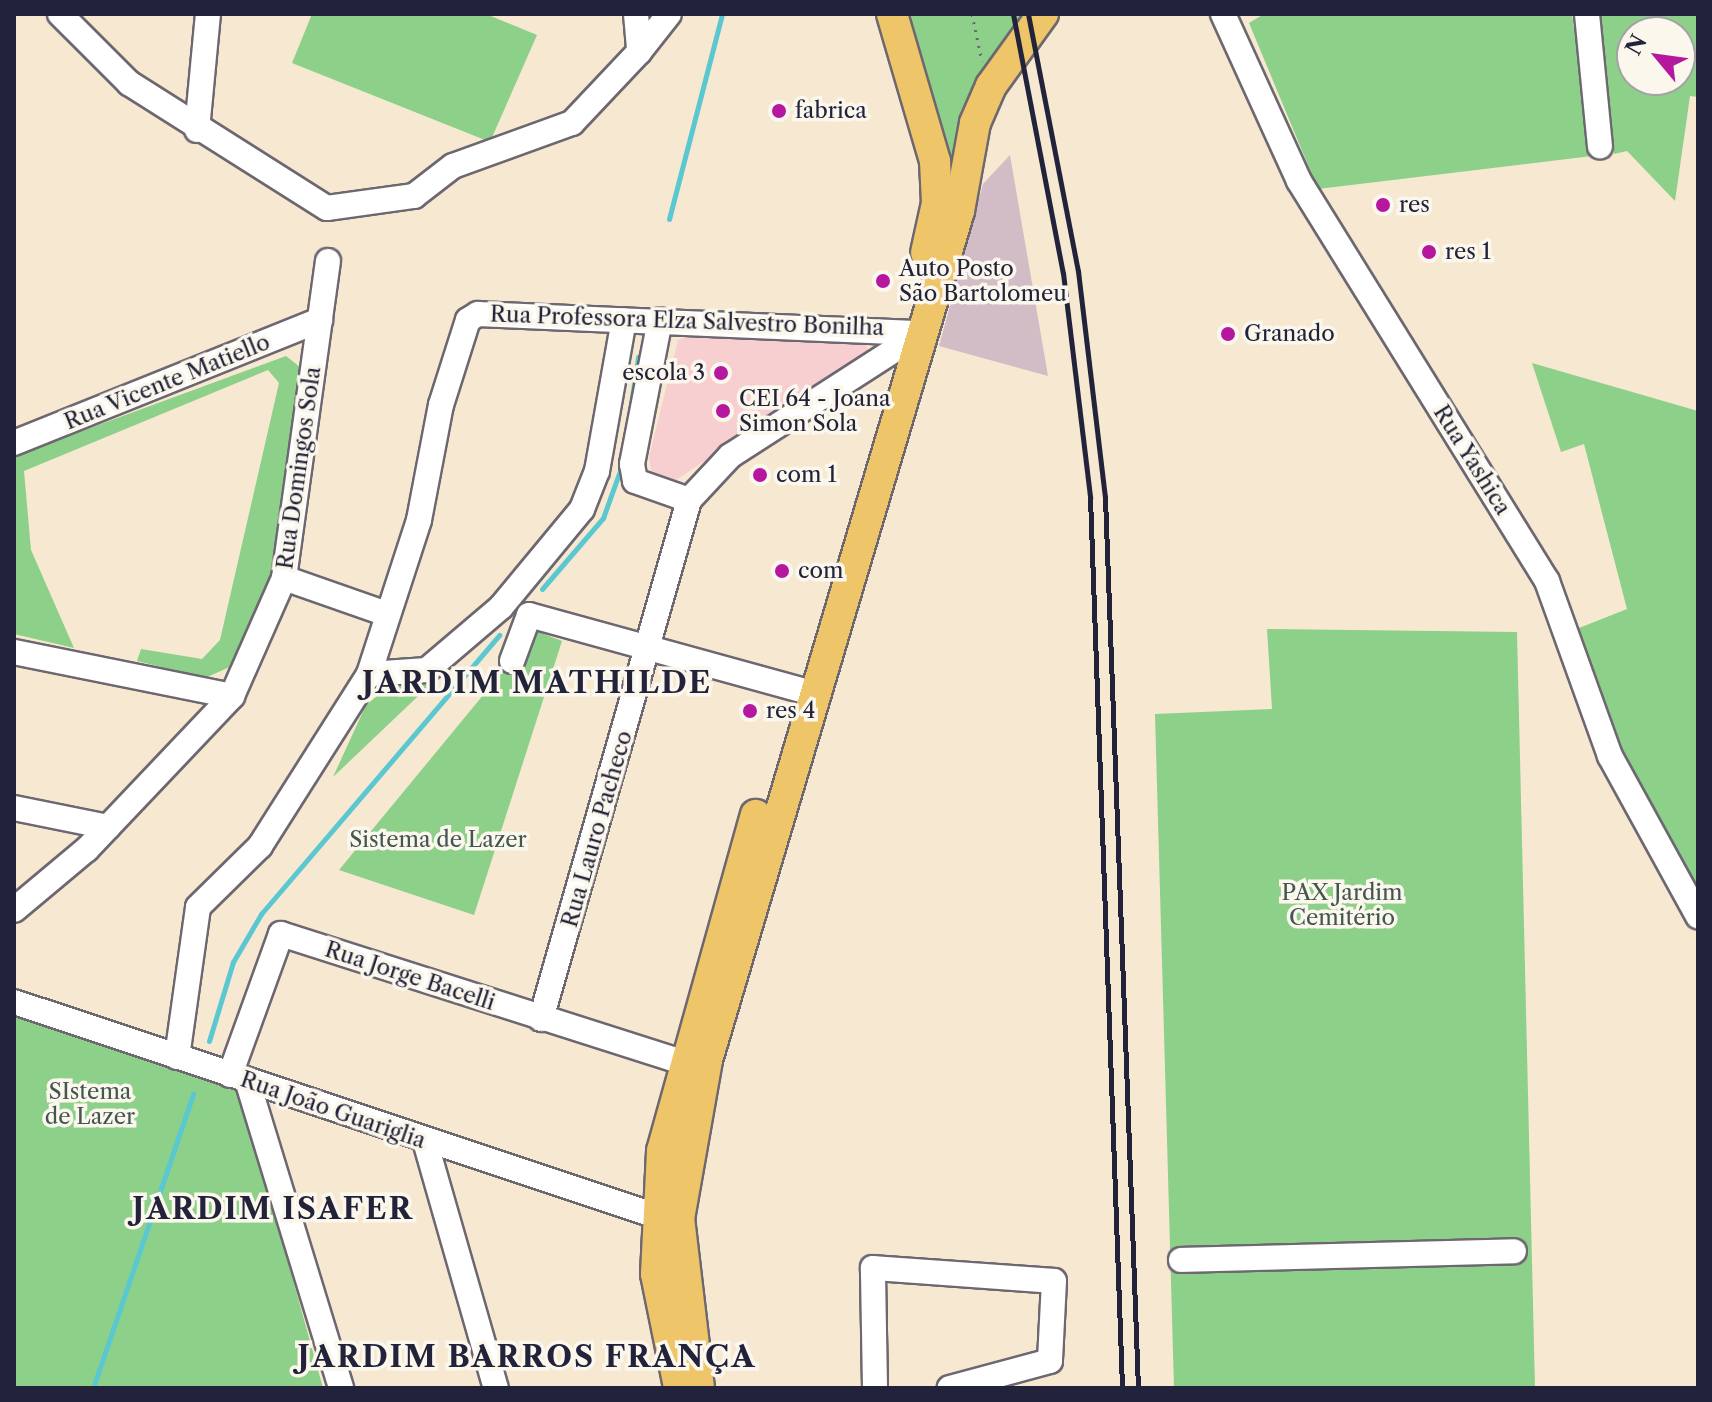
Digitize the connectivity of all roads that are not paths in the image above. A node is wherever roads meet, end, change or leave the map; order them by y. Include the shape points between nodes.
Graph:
1 (60, 14) edge
2 (208, 14) edge
3 (636, 14) edge
4 (669, 14) edge
5 (892, 14) edge
6 (1043, 14) edge
7 (1223, 14) edge
8 (1587, 14) edge
9 (639, 52) junction
10 (197, 130) junction
11 (1600, 146) dead end
12 (328, 261) dead end
13 (320, 320) junction
14 (624, 320) junction
15 (660, 320) junction
16 (908, 336) junction
17 (14, 443) edge
18 (689, 500) junction
19 (284, 578) junction
20 (501, 607) junction
21 (387, 614) junction
22 (650, 648) junction
23 (14, 652) edge
24 (369, 674) junction
25 (797, 689) junction
26 (232, 696) junction
27 (14, 808) edge
28 (108, 827) junction
29 (14, 910) edge
30 (1698, 916) edge
31 (14, 1002) edge
32 (541, 1019) junction
33 (177, 1057) junction
34 (682, 1062) junction
35 (238, 1077) junction
36 (282, 1092) junction
37 (258, 1117) junction
38 (425, 1141) junction
39 (466, 1154) junction
40 (438, 1187) junction
41 (654, 1215) junction
42 (680, 1251) junction
43 (1514, 1251) dead end
44 (1181, 1260) dead end
45 (341, 1388) edge
46 (496, 1388) edge
47 (679, 1388) edge
48 (699, 1388) edge
49 (875, 1388) edge
50 (950, 1388) edge

1 - 10 street via 129,83
2 - 10 street
3 - 9 street
4 - 9 street
5 - 16 main road via 929,132 937,203
6 - 16 main road via 991,86
7 - 30 street, Rua Yashica via 1299,181 1547,581 1610,756
8 - 11 street
9 - 10 street via 572,123 453,166 414,196 347,209 327,208
12 - 13 street, Rua Domingos Sola
13 - 17 street, Rua Vicente Matiello
13 - 19 street, Rua Domingos Sola
14 - 15 street, Rua Professora Elza Salvestro Bonilha
14 - 20 street via 597,471 582,509
14 - 21 street, Rua Professora Elza Salvestro Bonilha via 478,314 468,320 441,405 419,520
15 - 16 street, Rua Professora Elza Salvestro Bonilha
15 - 18 street via 632,464 635,481
16 - 18 street via 730,456
16 - 25 main road
18 - 22 street, Rua Lauro Pacheco
19 - 21 street
19 - 26 street, Rua Domingos Sola
20 - 22 street via 512,661 529,615
20 - 24 street via 427,670
21 - 24 street, Rua Professora Elza Salvestro Bonilha
22 - 25 street
22 - 32 street, Rua Lauro Pacheco
23 - 26 street
24 - 33 street, Rua Professora Elza Salvestro Bonilha via 270,834 198,907
25 - 34 main road
25 - 42 main road via 688,1141
26 - 28 street, Rua Domingos Sola
27 - 28 street
28 - 29 street, Rua Domingos Sola
31 - 33 street, Rua João Guariglia
32 - 34 street, Rua Jorge Bacelli
32 - 35 street, Rua Jorge Bacelli via 281,934
33 - 35 street, Rua João Guariglia
34 - 41 main road
35 - 36 street, Rua João Guariglia
35 - 37 street
36 - 37 street via 267,1099
36 - 38 street, Rua João Guariglia
37 - 45 street
38 - 39 street, Rua João Guariglia
38 - 40 street
39 - 40 street via 441,1171
39 - 41 street, Rua João Guariglia
40 - 46 street
41 - 42 main road
41 - 47 main road via 661,1319
42 - 48 main road
43 - 44 street
49 - 50 street via 873,1268 1054,1281 1050,1361

